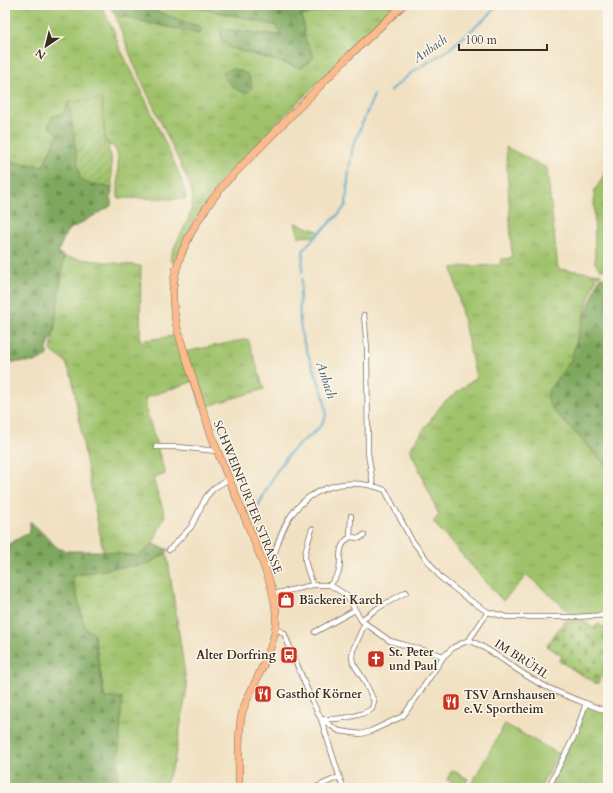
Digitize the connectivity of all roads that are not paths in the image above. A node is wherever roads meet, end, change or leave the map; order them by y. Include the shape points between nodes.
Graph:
1 (402, 5) edge
2 (364, 315) dead end
3 (156, 447) dead end
4 (217, 450) junction
5 (229, 480) junction
6 (373, 485) junction
7 (351, 516) dead end
8 (312, 529) dead end
9 (364, 535) dead end
10 (350, 537) junction
11 (169, 550) dead end
12 (265, 569) junction
13 (313, 585) junction
14 (330, 585) junction
15 (406, 592) dead end
16 (274, 594) junction
17 (355, 610) junction
18 (488, 612) junction
19 (608, 615) edge
20 (363, 622) junction
21 (276, 629) junction
22 (315, 632) dead end
23 (469, 640) junction
24 (444, 656) junction
25 (586, 703) junction
26 (608, 712) edge
27 (321, 719) junction
28 (339, 778) junction
29 (239, 788) edge
30 (314, 788) edge
31 (343, 788) edge
32 (548, 788) edge

1 - 4 main road, SCHWEINFURTER STRASSE via 225,183 207,206 177,266 173,305 179,335
2 - 6 street via 367,348 368,453
3 - 4 street
4 - 5 main road, SCHWEINFURTER STRASSE
5 - 11 street via 214,488 206,497 192,527
5 - 12 main road, SCHWEINFURTER STRASSE
6 - 12 street via 343,483 328,487 304,502 283,530 272,562
6 - 18 street via 385,490 411,539 441,578
7 - 10 street
8 - 13 street via 304,558
9 - 10 street via 360,538
10 - 14 street via 343,542 339,572
12 - 16 main road, SCHWEINFURTER STRASSE
13 - 14 street
13 - 16 street
14 - 17 street via 346,595
15 - 20 street
16 - 21 main road, SCHWEINFURTER STRASSE
17 - 20 street
17 - 22 street
18 - 19 street via 507,617
18 - 23 street
20 - 24 street via 390,641
20 - 27 street via 352,657 374,701 372,709 337,720
21 - 27 street via 284,633
21 - 29 main road, SCHWEINFURTER STRASSE via 241,717
23 - 24 street via 454,647
23 - 25 street, IM BRÜHL via 485,647 535,682 570,699
24 - 27 street via 405,713 393,721 361,734 339,731
25 - 26 street, IM BRÜHL
25 - 32 street via 576,733
27 - 28 street
28 - 30 street
28 - 31 street

